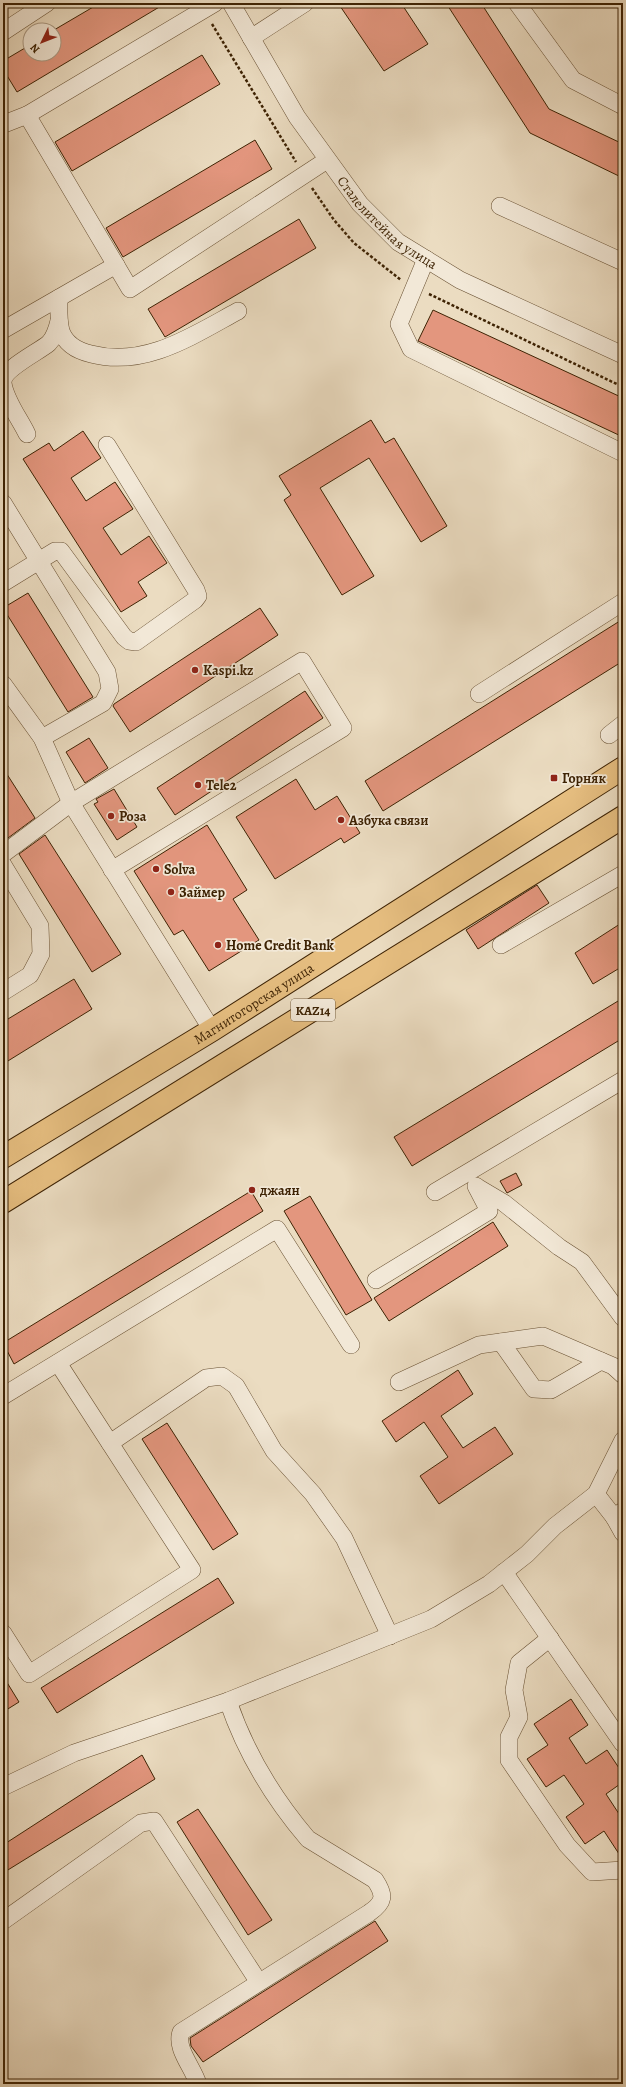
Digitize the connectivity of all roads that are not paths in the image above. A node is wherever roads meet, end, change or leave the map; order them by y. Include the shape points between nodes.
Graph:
1 (47, 3) edge
2 (215, 3) edge
3 (230, 3) edge
4 (305, 3) edge
5 (517, 3) edge
6 (3, 32) edge
7 (251, 38) junction
8 (623, 106) edge
9 (27, 115) junction
10 (3, 124) edge
11 (327, 160) junction
12 (500, 206) dead end
13 (426, 259) junction
14 (623, 262) edge
15 (116, 265) junction
16 (59, 298) junction
17 (238, 311) dead end
18 (59, 321) junction
19 (3, 330) edge
20 (623, 355) edge
21 (27, 434) dead end
22 (107, 445) dead end
23 (623, 453) edge
24 (3, 503) edge
25 (39, 560) junction
26 (3, 583) edge
27 (623, 602) edge
28 (3, 684) edge
29 (480, 694) dead end
30 (623, 724) edge
31 (609, 735) dead end
32 (42, 738) junction
33 (623, 768) edge
34 (70, 803) junction
35 (623, 817) edge
36 (3, 854) edge
37 (3, 865) edge
38 (112, 870) junction
39 (623, 874) edge
40 (501, 945) dead end
41 (3, 992) edge
42 (212, 1030) junction
43 (623, 1080) edge
44 (3, 1157) edge
45 (469, 1171) junction
46 (477, 1186) junction
47 (435, 1192) dead end
48 (3, 1202) edge
49 (376, 1280) dead end
50 (623, 1318) edge
51 (501, 1342) junction
52 (351, 1345) dead end
53 (601, 1361) junction
54 (58, 1363) junction
55 (623, 1375) edge
56 (399, 1382) dead end
57 (6, 1389) edge
58 (623, 1440) edge
59 (110, 1443) junction
60 (596, 1494) junction
61 (619, 1514) edge
62 (623, 1533) edge
63 (504, 1572) junction
64 (3, 1633) edge
65 (390, 1636) junction
66 (550, 1638) junction
67 (228, 1701) junction
68 (623, 1744) edge
69 (3, 1787) edge
70 (623, 1870) edge
71 (3, 1921) edge
72 (258, 1982) junction
73 (198, 2084) edge

1 - 6 street
2 - 9 street
3 - 7 street, Сталелитейная улица
4 - 7 street
5 - 8 street via 573,80
7 - 11 street, Сталелитейная улица via 297,117
9 - 10 street
9 - 15 street
11 - 13 street, Сталелитейная улица via 360,204 398,242
11 - 15 street via 130,289
12 - 14 street
13 - 20 street, Сталелитейная улица via 460,280
13 - 23 street via 399,324 410,350
15 - 16 street
16 - 18 street
16 - 19 street
17 - 18 street via 176,345 127,358 97,356 78,351 66,339
18 - 21 street via 55,335 49,343 8,372 3,381 5,391
22 - 25 street via 198,596 136,642 129,641 61,551 55,551
24 - 25 street
25 - 26 street
25 - 32 street via 107,672 110,689 103,703
27 - 29 street
28 - 32 street
30 - 31 street
32 - 34 street
33 - 42 main road, Магнитогорская улица / KAZ14
34 - 36 street
34 - 38 street
34 - 38 street via 302,661 344,728
35 - 48 main road, KAZ14
37 - 41 street via 40,926 41,954 30,975
38 - 42 street
39 - 40 street
42 - 44 main road, Магнитогорская улица / KAZ14
43 - 45 street
45 - 46 street
45 - 47 street
46 - 49 street via 489,1211
46 - 50 street via 504,1203 582,1262
51 - 53 street via 543,1336
51 - 53 street via 534,1389 551,1390
51 - 56 street via 479,1345
52 - 54 street via 278,1229
53 - 55 street via 613,1366
54 - 57 street
54 - 59 street
58 - 60 street
59 - 64 street via 192,1570 30,1674
59 - 65 street via 206,1378 222,1376 236,1386 274,1452 312,1494 344,1538
60 - 61 street
60 - 63 street via 555,1526 527,1554
61 - 62 street
63 - 65 street via 431,1619
63 - 66 street
65 - 67 street
66 - 68 street
66 - 70 street via 519,1663 514,1690 519,1717 509,1737 509,1760 567,1845 592,1872
67 - 69 street via 74,1753
67 - 72 street via 238,1730 266,1782 308,1839 375,1880 381,1889 382,1899 378,1907
71 - 72 street via 141,1823 154,1821
72 - 73 street via 181,2032 178,2039

